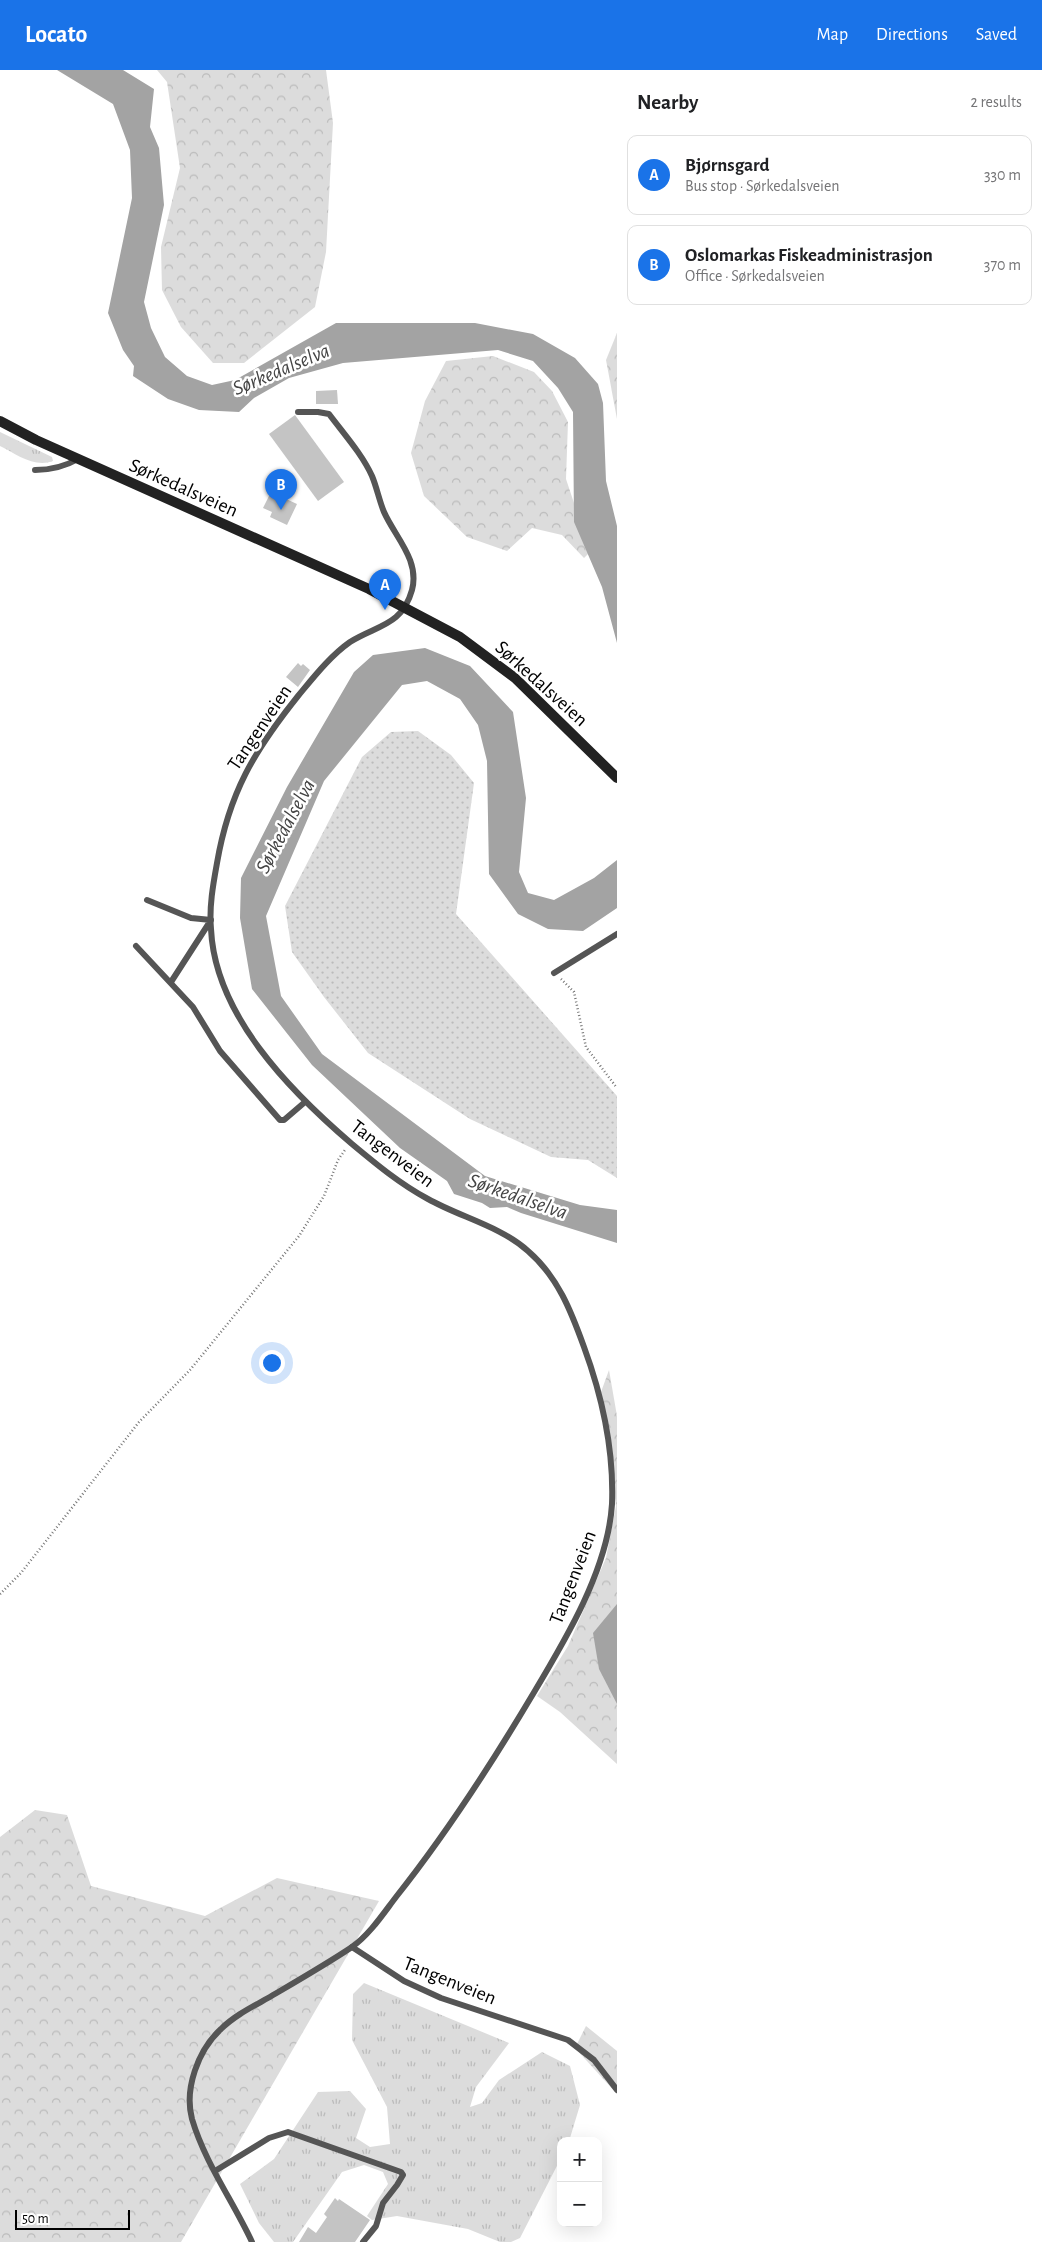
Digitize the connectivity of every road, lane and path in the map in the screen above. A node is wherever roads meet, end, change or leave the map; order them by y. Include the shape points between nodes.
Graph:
1 (298, 412) dead end
2 (0, 422) edge
3 (78, 459) junction
4 (35, 470) dead end
5 (405, 607) junction
6 (617, 778) edge
7 (147, 900) dead end
8 (211, 920) junction
9 (617, 934) edge
10 (136, 946) dead end
11 (554, 973) joint
12 (171, 982) junction
13 (617, 1088) edge
14 (305, 1102) junction
15 (350, 1142) junction
16 (0, 1594) edge
17 (352, 1946) junction
18 (617, 2090) edge
19 (215, 2171) junction
20 (252, 2242) edge
21 (363, 2242) edge

1 - 5 lane via 330,414 372,475 385,514 411,559 413,587
2 - 3 street, Sørkedalsveien
3 - 4 lane via 51,470
3 - 5 street, Sørkedalsveien
5 - 6 street, Sørkedalsveien via 460,637 491,659 533,695
5 - 8 lane, Tangenveien via 390,623 350,642 316,674 255,754 235,792 225,826 215,874
7 - 8 lane via 191,918
8 - 12 lane
8 - 14 lane, Tangenveien via 218,969 239,1018 268,1059
9 - 11 lane
10 - 12 lane
11 - 13 path via 574,992 586,1047
12 - 14 lane via 193,1007 220,1051 280,1120
14 - 15 lane, Tangenveien
15 - 16 path via 338,1160 324,1196 298,1236 190,1370 139,1422 21,1573
15 - 17 lane, Tangenveien via 414,1191 518,1242 555,1281 571,1312 595,1376 610,1460 612,1506 601,1555 563,1643 496,1754 417,1870 375,1924
17 - 18 lane, Tangenveien via 411,1985 572,2043 594,2060
17 - 19 lane via 239,2015 207,2045 193,2078 189,2103 201,2143
19 - 20 lane
19 - 21 lane via 270,2138 288,2132 401,2172 403,2175 398,2185 383,2203 376,2226

